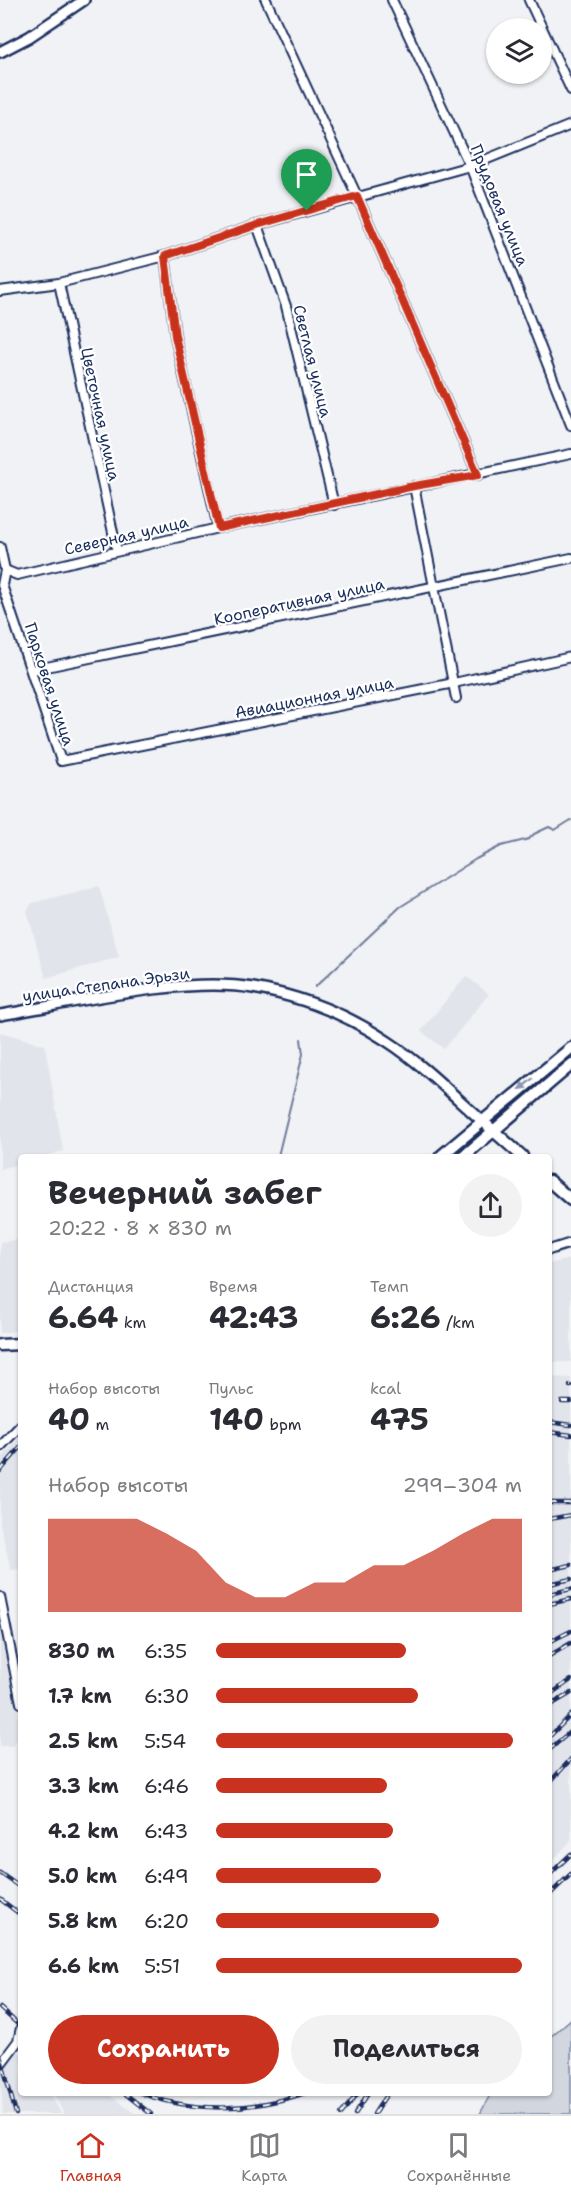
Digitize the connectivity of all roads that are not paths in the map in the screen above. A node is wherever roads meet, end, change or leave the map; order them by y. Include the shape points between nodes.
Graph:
1 (84, 0) edge
2 (266, 0) edge
3 (392, 0) edge
4 (529, 0) edge
5 (0, 52) edge
6 (571, 90) edge
7 (571, 125) edge
8 (470, 166) junction
9 (357, 196) junction
10 (257, 225) junction
11 (165, 256) junction
12 (59, 283) junction
13 (0, 291) edge
14 (571, 425) edge
15 (571, 454) edge
16 (478, 475) junction
17 (414, 486) junction
18 (334, 505) junction
19 (219, 528) junction
20 (0, 547) edge
21 (117, 551) junction
22 (571, 558) edge
23 (5, 570) junction
24 (434, 586) junction
25 (571, 657) edge
26 (32, 670) junction
27 (454, 683) junction
28 (456, 698) dead end
29 (62, 761) joint
30 (0, 1015) edge
31 (571, 1048) edge
32 (571, 1065) edge
33 (482, 1120) junction
34 (494, 1131) junction
35 (443, 1154) edge
36 (466, 1154) edge
37 (520, 1154) edge
38 (552, 1184) edge
39 (571, 1200) edge
40 (571, 1243) edge
41 (552, 1249) edge
42 (18, 1344) edge
43 (0, 1345) edge
44 (18, 1428) edge
45 (0, 1447) edge
46 (0, 1597) edge
47 (18, 1688) edge
48 (18, 2041) edge
49 (0, 2065) edge

1 - 5 street
2 - 9 street
3 - 8 street, Прудовая улица
4 - 6 street
7 - 8 street
8 - 9 street
8 - 14 street, Прудовая улица
9 - 10 street
9 - 16 street
10 - 11 street
10 - 18 street, Светлая улица via 286,306
11 - 12 street
11 - 19 street via 175,336
12 - 13 street
12 - 21 street, Цветочная улица
15 - 16 street, Северная улица
16 - 17 street, Северная улица
17 - 18 street, Северная улица
17 - 24 street
18 - 19 street, Северная улица
19 - 21 street, Северная улица
20 - 23 street, Парковая улица
21 - 23 street, Северная улица via 16,575
22 - 24 street, Кооперативная улица
23 - 26 street, Парковая улица via 2,585
24 - 26 street, Кооперативная улица
24 - 27 street
25 - 27 street, Авиационная улица
26 - 29 street, Парковая улица
27 - 28 street
27 - 29 street, Авиационная улица
30 - 33 street, улица Степана Эрьзи via 164,989 233,986 275,993 323,1006 389,1042
31 -> 33 main road
32 - 34 main road
33 - 34 main road, улица Степана Эрьзи
33 - 35 main road
34 - 36 main road
34 - 37 main road, улица Степана Эрьзи
38 - 39 main road
40 - 41 street
42 - 43 main road
44 - 45 street
46 - 47 street
48 - 49 street

